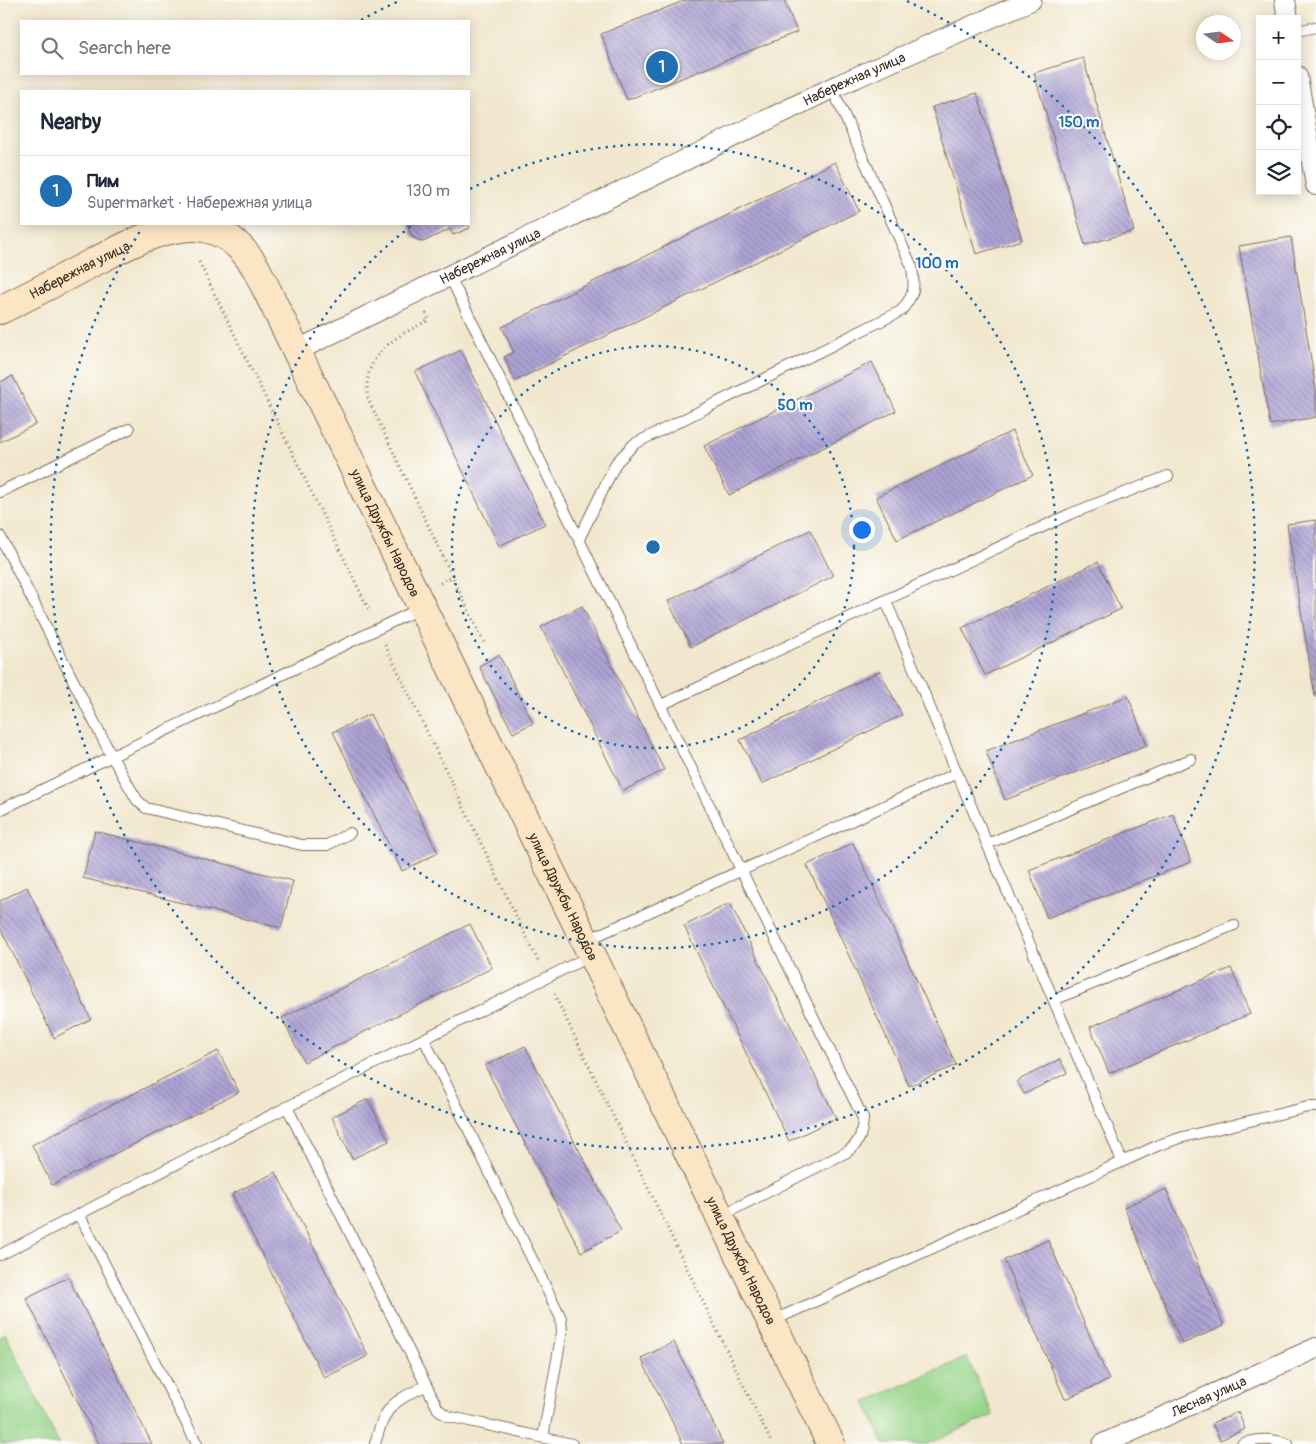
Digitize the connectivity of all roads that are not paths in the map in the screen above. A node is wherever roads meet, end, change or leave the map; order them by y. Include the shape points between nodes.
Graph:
1 (1031, 0) edge
2 (1285, 0) edge
3 (1287, 15) edge
4 (1316, 28) edge
5 (1301, 30) edge
6 (832, 88) junction
7 (1301, 99) edge
8 (1316, 185) edge
9 (449, 275) junction
10 (0, 310) edge
11 (296, 351) junction
12 (129, 429) dead end
13 (1168, 476) dead end
14 (0, 492) edge
15 (0, 536) edge
16 (579, 539) junction
17 (886, 601) junction
18 (422, 607) junction
19 (661, 705) junction
20 (111, 755) junction
21 (1191, 759) dead end
22 (957, 773) junction
23 (0, 810) edge
24 (350, 833) dead end
25 (987, 844) junction
26 (741, 870) junction
27 (1234, 924) dead end
28 (588, 949) junction
29 (1054, 1000) junction
30 (424, 1039) junction
31 (287, 1107) junction
32 (1316, 1107) edge
33 (1122, 1161) junction
34 (79, 1214) junction
35 (719, 1216) junction
36 (0, 1255) edge
37 (771, 1322) junction
38 (1316, 1348) edge
39 (425, 1386) junction
40 (543, 1437) junction
41 (1110, 1443) edge
42 (198, 1444) edge
43 (375, 1444) edge
44 (572, 1444) edge
45 (831, 1444) edge
46 (1242, 1444) edge
47 (1288, 1444) edge

1 - 6 street, Набережная улица
2 - 3 street
4 - 5 lane
6 - 9 street, Набережная улица
6 - 16 lane via 912,267 915,286 910,300 901,311 634,444 616,463
7 - 8 street
9 - 11 street, Набережная улица
9 - 16 lane
10 - 11 main road, Набережная улица via 140,239 188,227 210,229 230,237 246,252
11 - 18 main road, улица Дружбы Народов
12 - 14 lane
13 - 17 lane via 1070,514
15 - 20 lane
16 - 19 lane
17 - 19 lane
17 - 22 lane
18 - 20 lane
18 - 28 main road, улица Дружбы Народов
19 - 26 lane
20 - 23 lane
20 - 24 lane via 137,800 146,808 302,845 328,845
21 - 25 lane
22 - 25 lane
22 - 26 lane
25 - 29 lane
26 - 28 lane
26 - 35 lane via 863,1118 857,1145 847,1152
27 - 29 lane
28 - 30 lane via 546,978
28 - 35 main road, улица Дружбы Народов
29 - 33 lane
30 - 31 lane
30 - 40 lane via 561,1318 562,1332
31 - 34 lane
31 - 39 lane
32 - 33 lane via 1183,1137
33 - 37 lane
34 - 36 lane
34 - 42 lane
35 - 37 main road, улица Дружбы Народов
37 - 45 main road, улица Дружбы Народов
38 - 41 street, Лесная улица
39 - 40 lane via 438,1409 447,1416
39 - 43 lane via 396,1401 388,1409
40 - 44 lane
46 - 47 lane via 1262,1439

